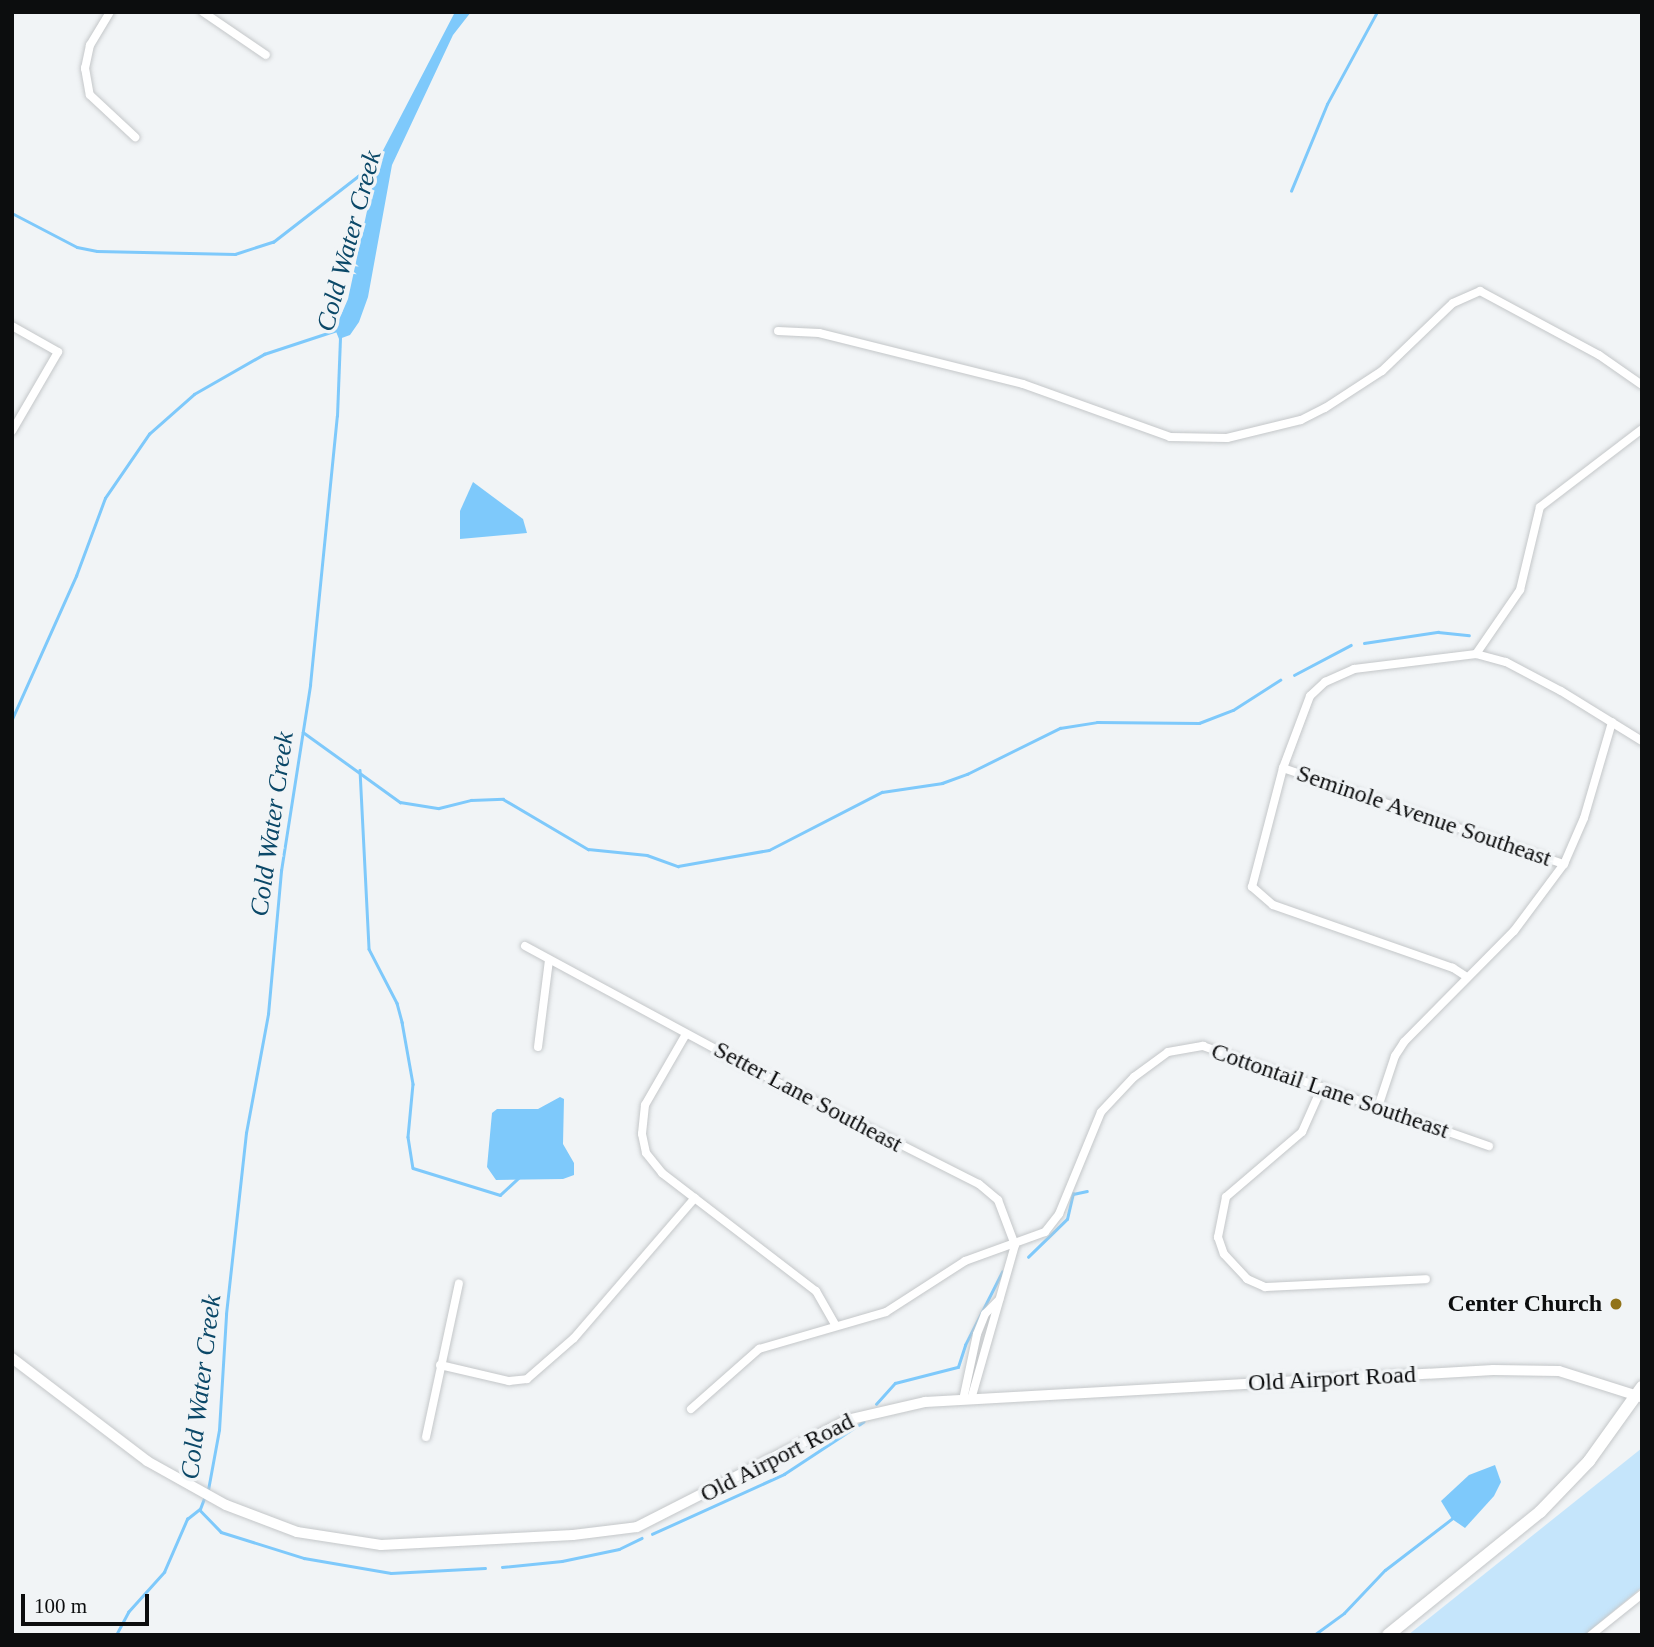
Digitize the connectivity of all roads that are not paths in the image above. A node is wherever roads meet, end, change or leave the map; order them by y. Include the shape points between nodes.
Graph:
1 (110, 12) edge
2 (203, 12) edge
3 (266, 55) dead end
4 (135, 136) dead end
5 (12, 326) edge
6 (778, 331) dead end
7 (1642, 386) edge
8 (1642, 429) edge
9 (12, 431) edge
10 (1476, 654) junction
11 (1612, 722) junction
12 (1642, 741) edge
13 (1283, 768) junction
14 (1564, 864) junction
15 (525, 946) dead end
16 (549, 960) junction
17 (1467, 978) junction
18 (686, 1034) junction
19 (538, 1048) dead end
20 (1322, 1087) junction
21 (1378, 1107) junction
22 (1489, 1146) dead end
23 (695, 1198) junction
24 (1015, 1245) junction
25 (1426, 1279) dead end
26 (458, 1283) dead end
27 (836, 1326) junction
28 (12, 1358) edge
29 (440, 1365) junction
30 (1640, 1393) edge
31 (967, 1400) junction
32 (691, 1409) dead end
33 (426, 1437) dead end
34 (1642, 1594) edge
35 (1388, 1635) edge
36 (1591, 1635) edge

1 - 4 street via 90,45 85,68 90,95
2 - 3 street
5 - 9 street via 58,352
6 - 7 street via 819,333 1023,384 1170,437 1227,438 1301,420 1325,408 1382,371 1453,303 1480,291 1600,355
8 - 10 street via 1540,507 1520,590
10 - 11 street via 1506,662
10 - 13 street via 1364,667 1325,682 1304,703
11 - 12 street
11 - 14 street via 1584,818
13 - 14 street, Seminole Avenue Southeast
13 - 17 street via 1253,869 1252,887 1273,905 1453,968
14 - 17 street via 1514,931
15 - 16 street, Setter Lane Southeast
16 - 18 street, Setter Lane Southeast
16 - 19 street
17 - 21 street via 1395,1056
18 - 23 street via 645,1105 642,1134 652,1163
18 - 24 street, Setter Lane Southeast via 979,1184 998,1200
20 - 21 street, Cottontail Lane Southeast
20 - 24 street, Cottontail Lane Southeast via 1203,1046 1168,1052 1101,1112 1052,1224
20 - 25 street via 1302,1132 1226,1197 1218,1237 1224,1254 1247,1279 1265,1287
21 - 22 street, Cottontail Lane Southeast
23 - 27 street via 816,1291
23 - 29 street via 573,1338 527,1379 509,1381
24 - 27 street, Cottontail Lane Southeast via 965,1261 903,1304
24 - 31 street via 1001,1298 985,1314 977,1335
26 - 29 street
27 - 32 street, Cottontail Lane Southeast via 759,1349
28 - 31 street, Old Airport Road via 146,1461 226,1505 297,1532 381,1545 616,1532 665,1515 847,1420 925,1402
29 - 33 street
30 - 31 street, Old Airport Road via 1559,1371 1504,1370
30 - 35 main road via 1590,1461 1540,1512
34 - 36 street

